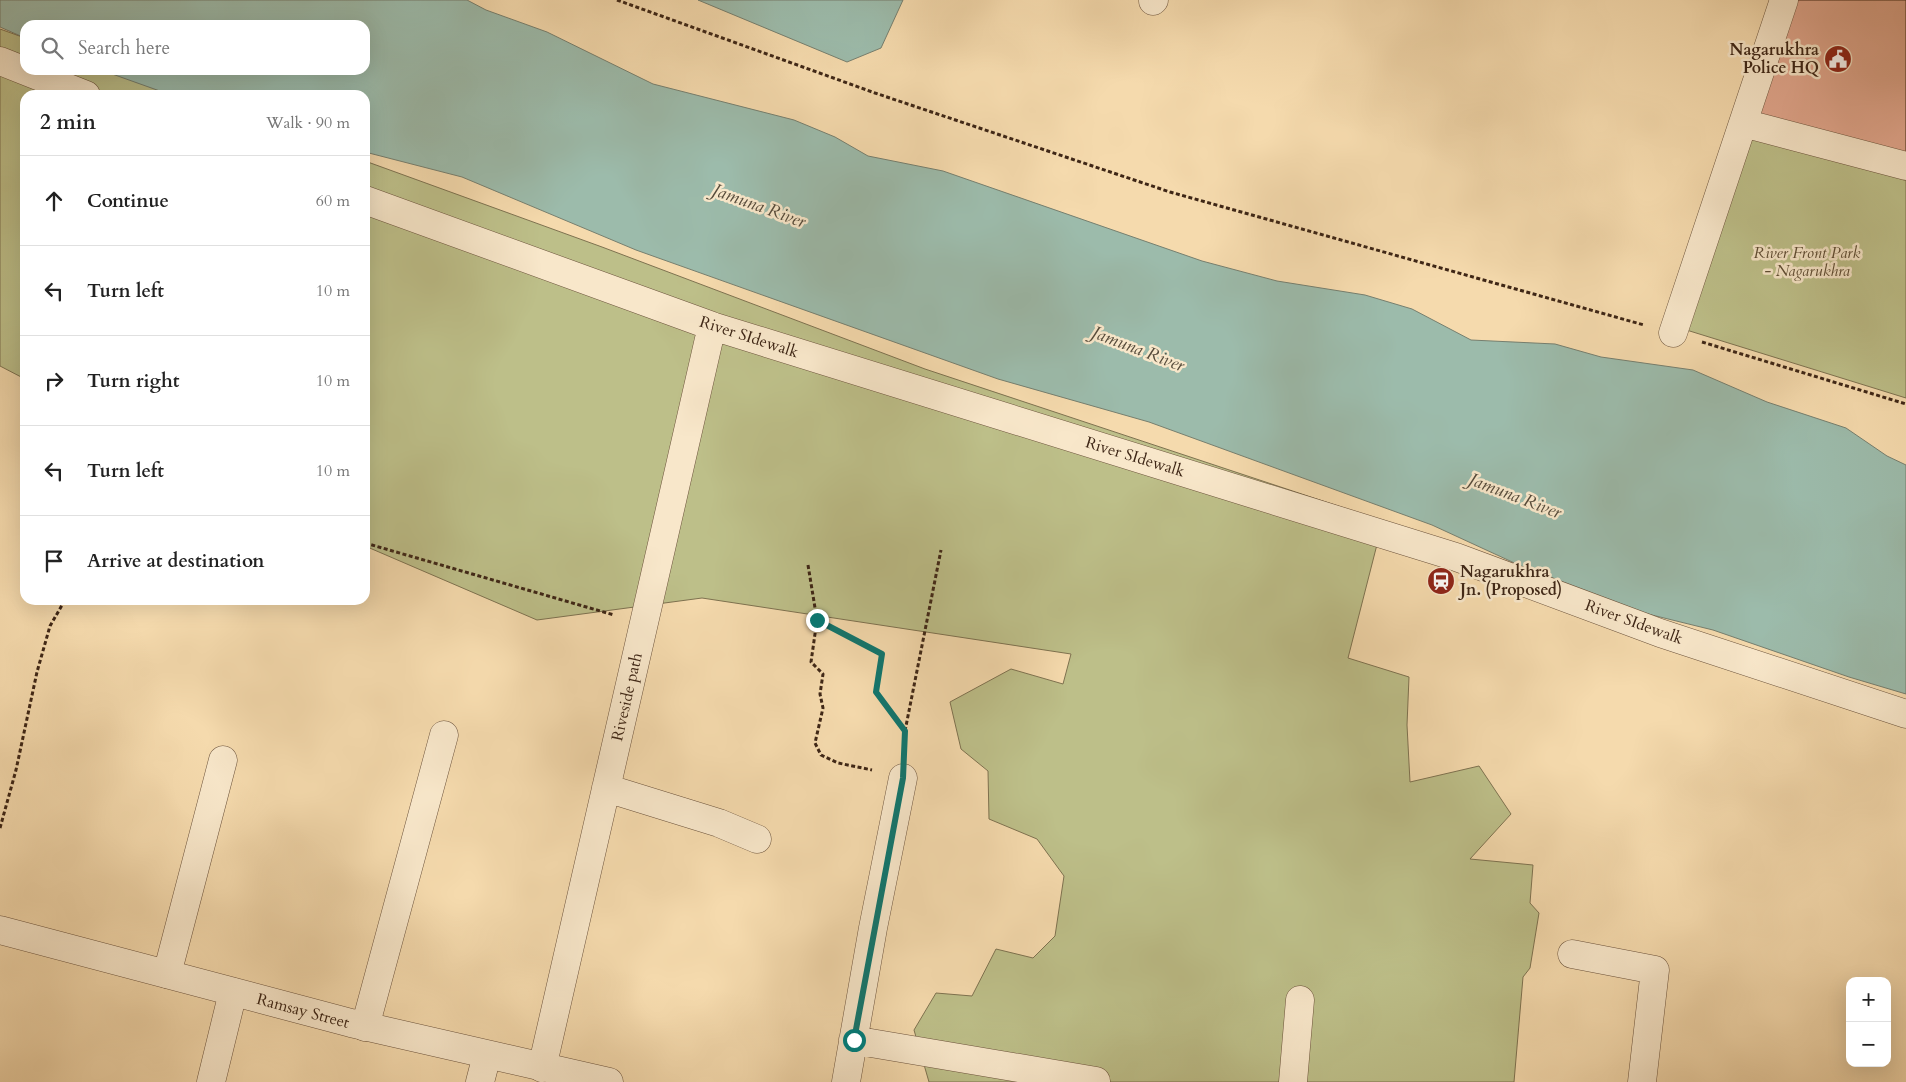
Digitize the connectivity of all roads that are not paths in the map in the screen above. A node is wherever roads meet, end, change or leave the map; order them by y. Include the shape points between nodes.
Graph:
1 (1784, 0) edge
2 (0, 61) edge
3 (20, 69) edge
4 (35, 75) edge
5 (73, 90) edge
6 (1743, 123) junction
7 (1906, 166) edge
8 (370, 202) edge
9 (712, 326) junction
10 (1673, 333) road end
11 (1906, 714) edge
12 (444, 735) dead end
13 (223, 760) dead end
14 (903, 778) road end
15 (606, 788) junction
16 (757, 839) dead end
17 (0, 930) edge
18 (1572, 954) dead end
19 (167, 974) junction
20 (232, 992) junction
21 (1300, 1000) dead end
22 (366, 1027) junction
23 (854, 1040) junction
24 (487, 1055) junction
25 (542, 1068) junction
26 (1096, 1081) edge
27 (211, 1082) edge
28 (480, 1082) edge
29 (609, 1082) edge
30 (846, 1082) edge
31 (1293, 1082) edge
32 (1642, 1082) edge

1 - 6 street
2 - 3 street
4 - 5 street
6 - 7 street
6 - 10 street
8 - 9 street, River SIdewalk
9 - 11 street, River SIdewalk via 1456,557 1660,633
9 - 15 street, Riveside path
12 - 22 street
13 - 19 street
14 - 23 street
15 - 16 street via 719,823
15 - 25 street, Riveside path
17 - 19 street, Ramsay Street
18 - 32 street via 1655,970
19 - 20 street, Ramsay Street
20 - 22 street, Ramsay Street
20 - 27 street
21 - 31 street
22 - 24 street, Ramsay Street
23 - 26 street
23 - 30 street
24 - 25 street, Ramsay Street
24 - 28 street
25 - 29 street, Ramsay Street

